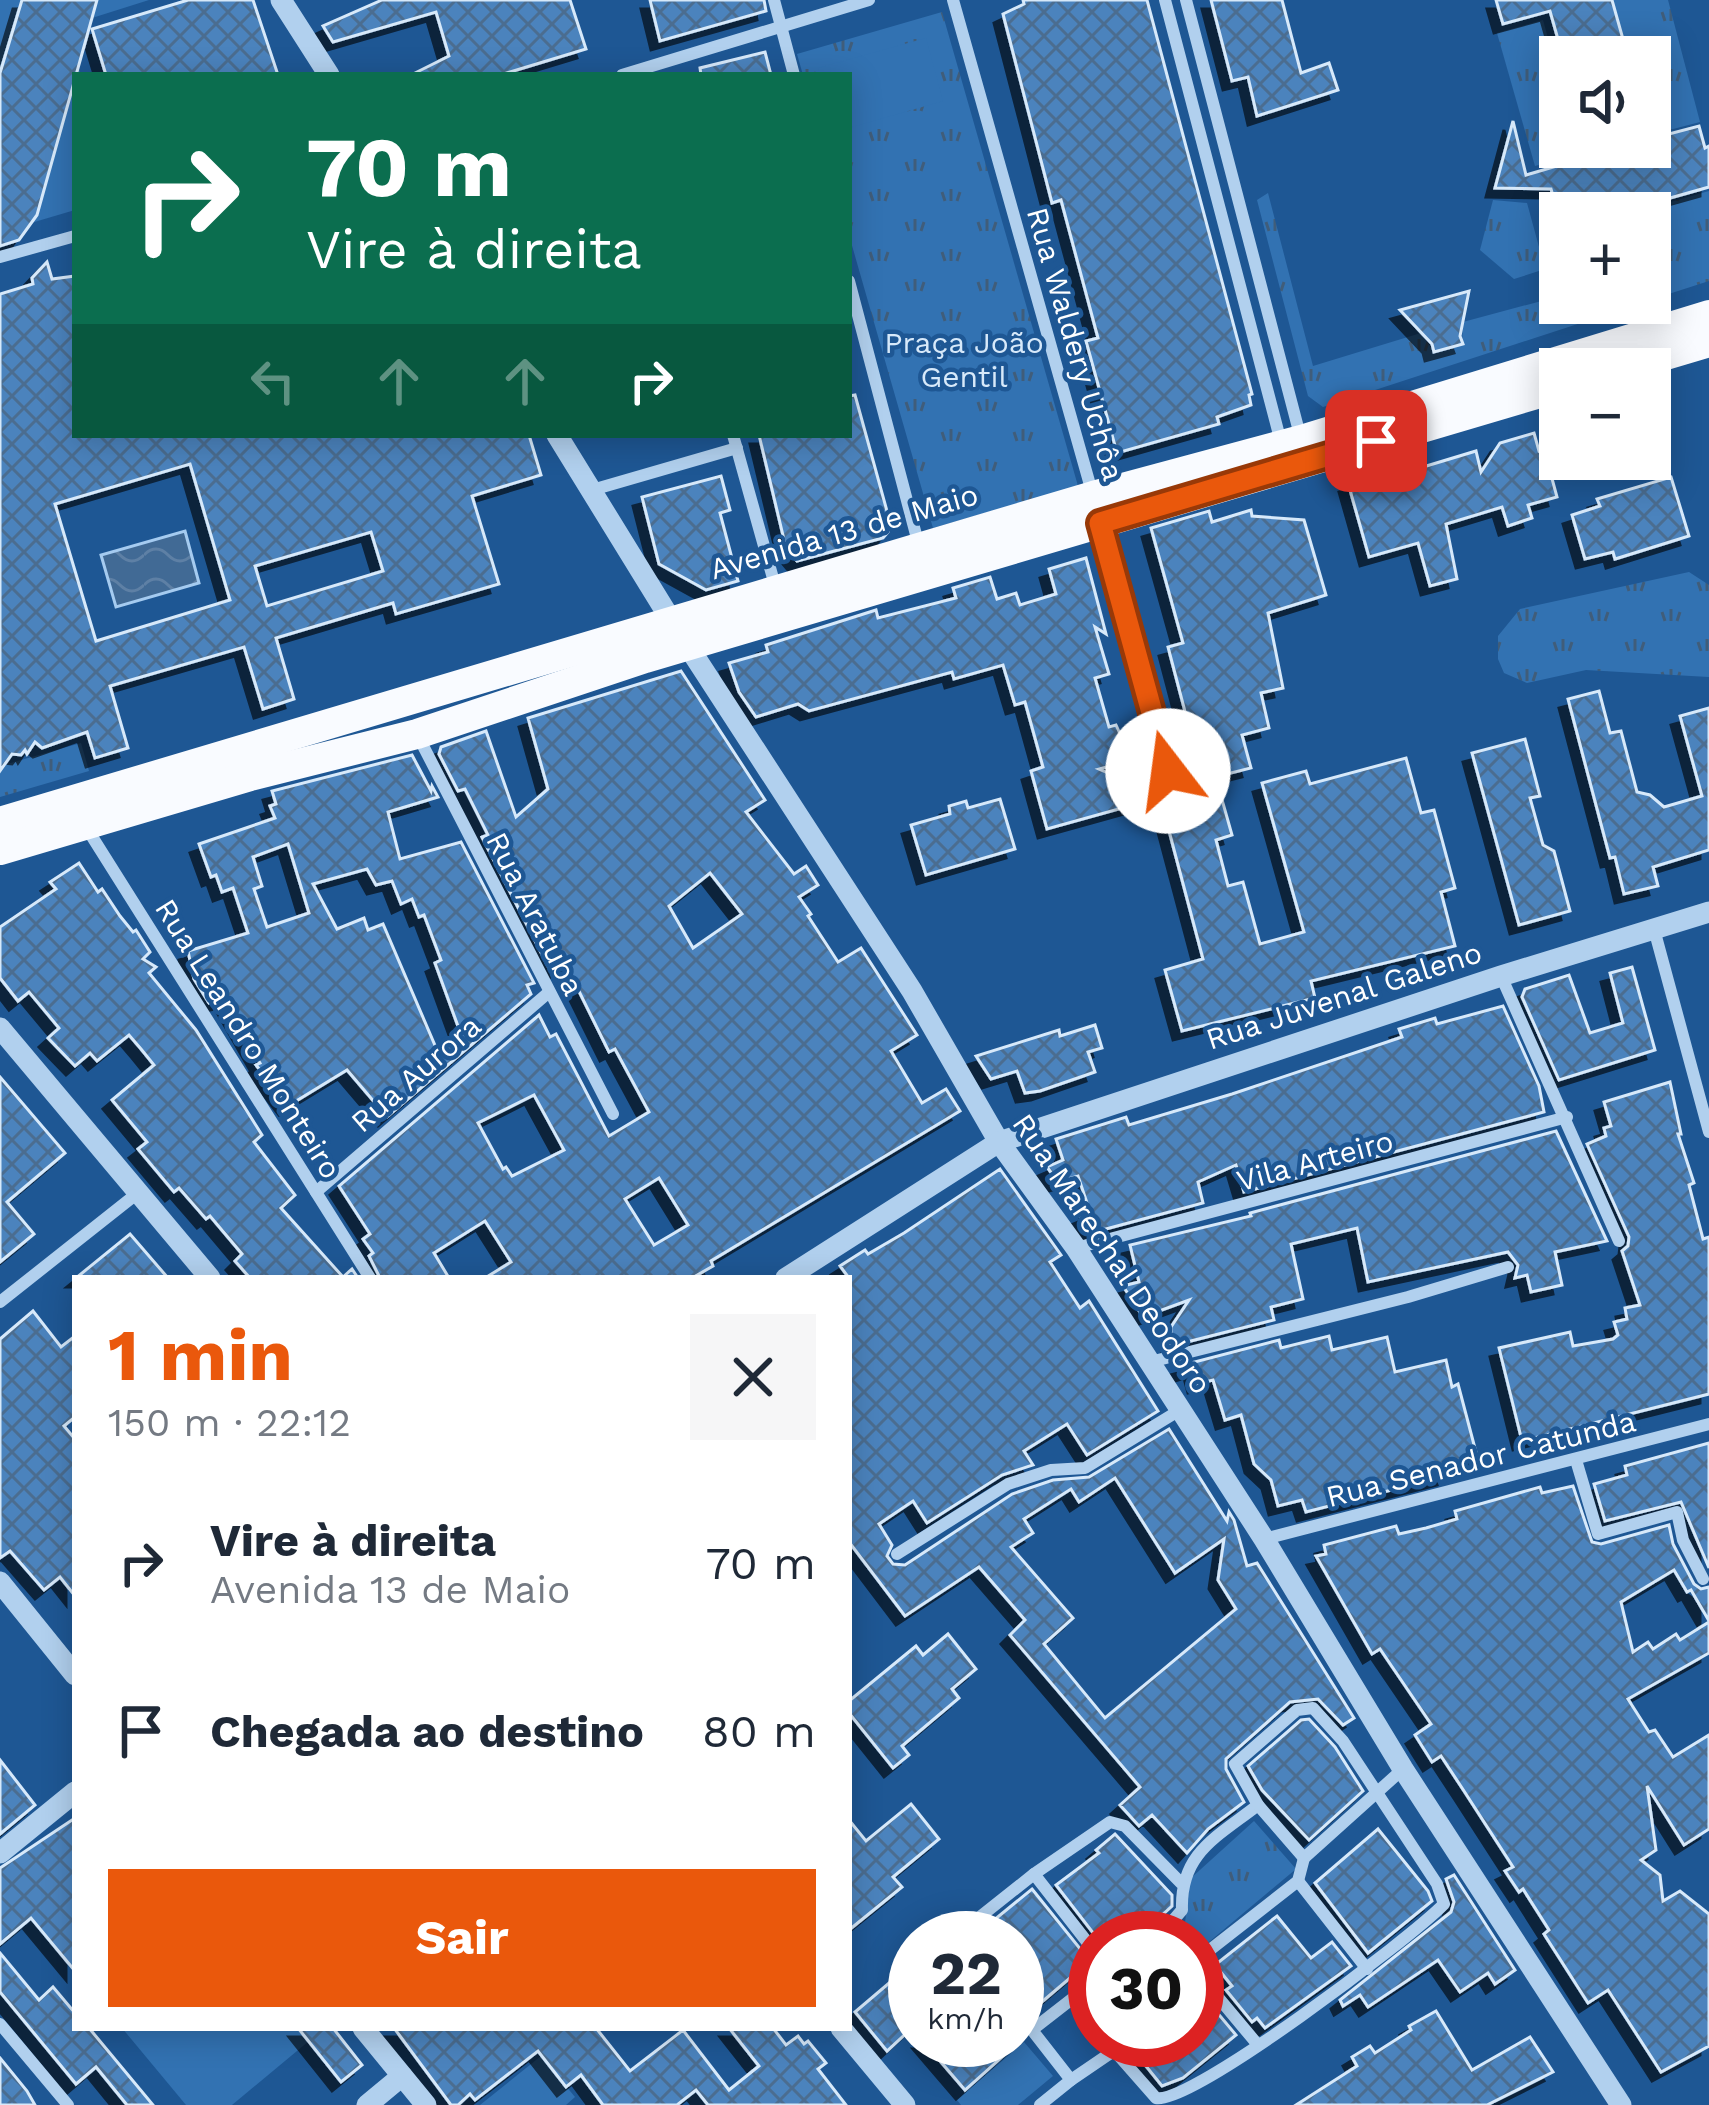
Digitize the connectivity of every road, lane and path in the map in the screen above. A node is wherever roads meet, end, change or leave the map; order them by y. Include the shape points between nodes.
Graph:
1 (281, 0) edge
2 (774, 0) edge
3 (869, 0) edge
4 (953, 0) edge
5 (1165, 0) edge
6 (1186, 0) edge
7 (782, 28) junction
8 (327, 72) edge
9 (639, 72) edge
10 (793, 72) edge
11 (72, 237) edge
12 (0, 257) edge
13 (852, 292) edge
14 (1709, 315) edge
15 (1709, 343) edge
16 (1671, 354) edge
17 (1539, 393) edge
18 (559, 438) edge
19 (735, 441) edge
20 (1292, 443) junction
21 (592, 490) junction
22 (1096, 510) junction
23 (920, 548) junction
24 (777, 590) junction
25 (680, 633) junction
26 (417, 734) junction
27 (1168, 771) dead end
28 (0, 822) edge
29 (86, 826) junction
30 (0, 850) edge
31 (1709, 912) edge
32 (1654, 929) junction
33 (1501, 976) junction
34 (548, 993) junction
35 (0, 1028) edge
36 (613, 1114) dead end
37 (1567, 1117) junction
38 (1709, 1132) edge
39 (999, 1142) junction
40 (139, 1192) junction
41 (316, 1192) junction
42 (1619, 1241) dead end
43 (1076, 1248) junction
44 (1508, 1267) dead end
45 (208, 1275) edge
46 (368, 1275) edge
47 (791, 1275) edge
48 (0, 1303) edge
49 (1150, 1362) junction
50 (1180, 1410) junction
51 (1709, 1424) edge
52 (1576, 1460) junction
53 (1264, 1539) junction
54 (897, 1554) dead end
55 (1703, 1579) dead end
56 (0, 1582) edge
57 (72, 1671) edge
58 (1397, 1774) junction
59 (1376, 1791) junction
60 (72, 1794) edge
61 (1258, 1805) junction
62 (0, 1853) edge
63 (1304, 1858) junction
64 (1034, 1874) junction
65 (1298, 1881) junction
66 (1181, 1883) junction
67 (987, 1911) edge
68 (1181, 1911) edge
69 (1068, 1917) edge
70 (1224, 1939) edge
71 (1366, 1969) junction
72 (1068, 2002) edge
73 (1224, 2004) edge
74 (1044, 2020) edge
75 (0, 2024) edge
76 (365, 2031) edge
77 (843, 2031) edge
78 (1258, 2045) junction
79 (1044, 2046) edge
80 (1224, 2065) edge
81 (1085, 2067) edge
82 (1129, 2067) edge
83 (1221, 2067) edge
84 (402, 2076) junction
85 (1071, 2080) junction
86 (68, 2105) edge
87 (367, 2105) edge
88 (426, 2105) edge
89 (905, 2105) edge
90 (1040, 2105) edge
91 (1621, 2105) edge

1 - 8 street
2 - 7 street
3 - 7 street
4 - 22 street, Rua Waldery Uchôa
5 - 20 street
6 - 20 street
7 - 9 street
7 - 10 street
11 - 12 street
13 - 23 street
14 - 20 main road, Avenida 13 de Maio
15 - 16 main road
17 - 22 main road, Avenida 13 de Maio
18 - 21 street, Rua Marechal Deodoro
19 - 21 street
19 - 24 street
20 - 22 main road, Avenida 13 de Maio
21 - 25 street, Rua Marechal Deodoro
22 - 23 main road, Avenida 13 de Maio
22 - 25 main road, Avenida 13 de Maio
22 - 27 street, Rua Waldery Uchôa
23 - 24 main road, Avenida 13 de Maio
24 - 25 main road, Avenida 13 de Maio
25 - 26 main road, Avenida 13 de Maio
25 - 28 main road, Avenida 13 de Maio
25 - 39 street, Rua Marechal Deodoro via 912,991
26 - 29 main road, Avenida 13 de Maio
26 - 34 street, Rua Aratuba
29 - 30 main road, Avenida 13 de Maio
29 - 41 street, Rua Leandro Monteiro
31 - 32 street, Rua Juvenal Galeno
32 - 33 street, Rua Juvenal Galeno
32 - 38 street
33 - 37 street
33 - 39 street, Rua Juvenal Galeno
34 - 36 street, Rua Aratuba
34 - 41 street, Rua Aurora
35 - 40 street
37 - 42 street
37 - 43 street, Vila Arteiro
39 - 43 street, Rua Marechal Deodoro
39 - 47 street, Rua Juvenal Galeno
40 - 45 street
40 - 48 street
41 - 46 street, Rua Leandro Monteiro
43 - 49 street, Rua Marechal Deodoro
44 - 49 street
49 - 50 street, Rua Marechal Deodoro
50 - 53 street, Rua Marechal Deodoro
50 - 54 street via 1094,1465 1008,1484
51 - 52 street, Rua Senador Catunda
52 - 53 street, Rua Senador Catunda
52 - 55 street via 1598,1534 1677,1512
53 - 58 street, Rua Marechal Deodoro
56 - 57 street
58 - 59 street
58 - 91 street, Rua Marechal Deodoro
59 - 61 street via 1322,1713 1305,1706 1235,1764
59 - 63 street
59 - 71 street via 1444,1904
60 - 62 street
61 - 63 street
61 - 66 street via 1199,1852
63 - 65 street
64 - 66 street via 1110,1822 1125,1826
64 - 67 street
64 - 69 street
65 - 70 street
65 - 71 street
66 - 68 street
71 - 78 street
72 - 74 street
73 - 78 street
75 - 86 street
76 - 84 street
77 - 89 street
78 - 80 street
79 - 85 street
81 - 85 street
82 - 83 street via 1165,2100
84 - 87 street
84 - 88 street
85 - 90 street

